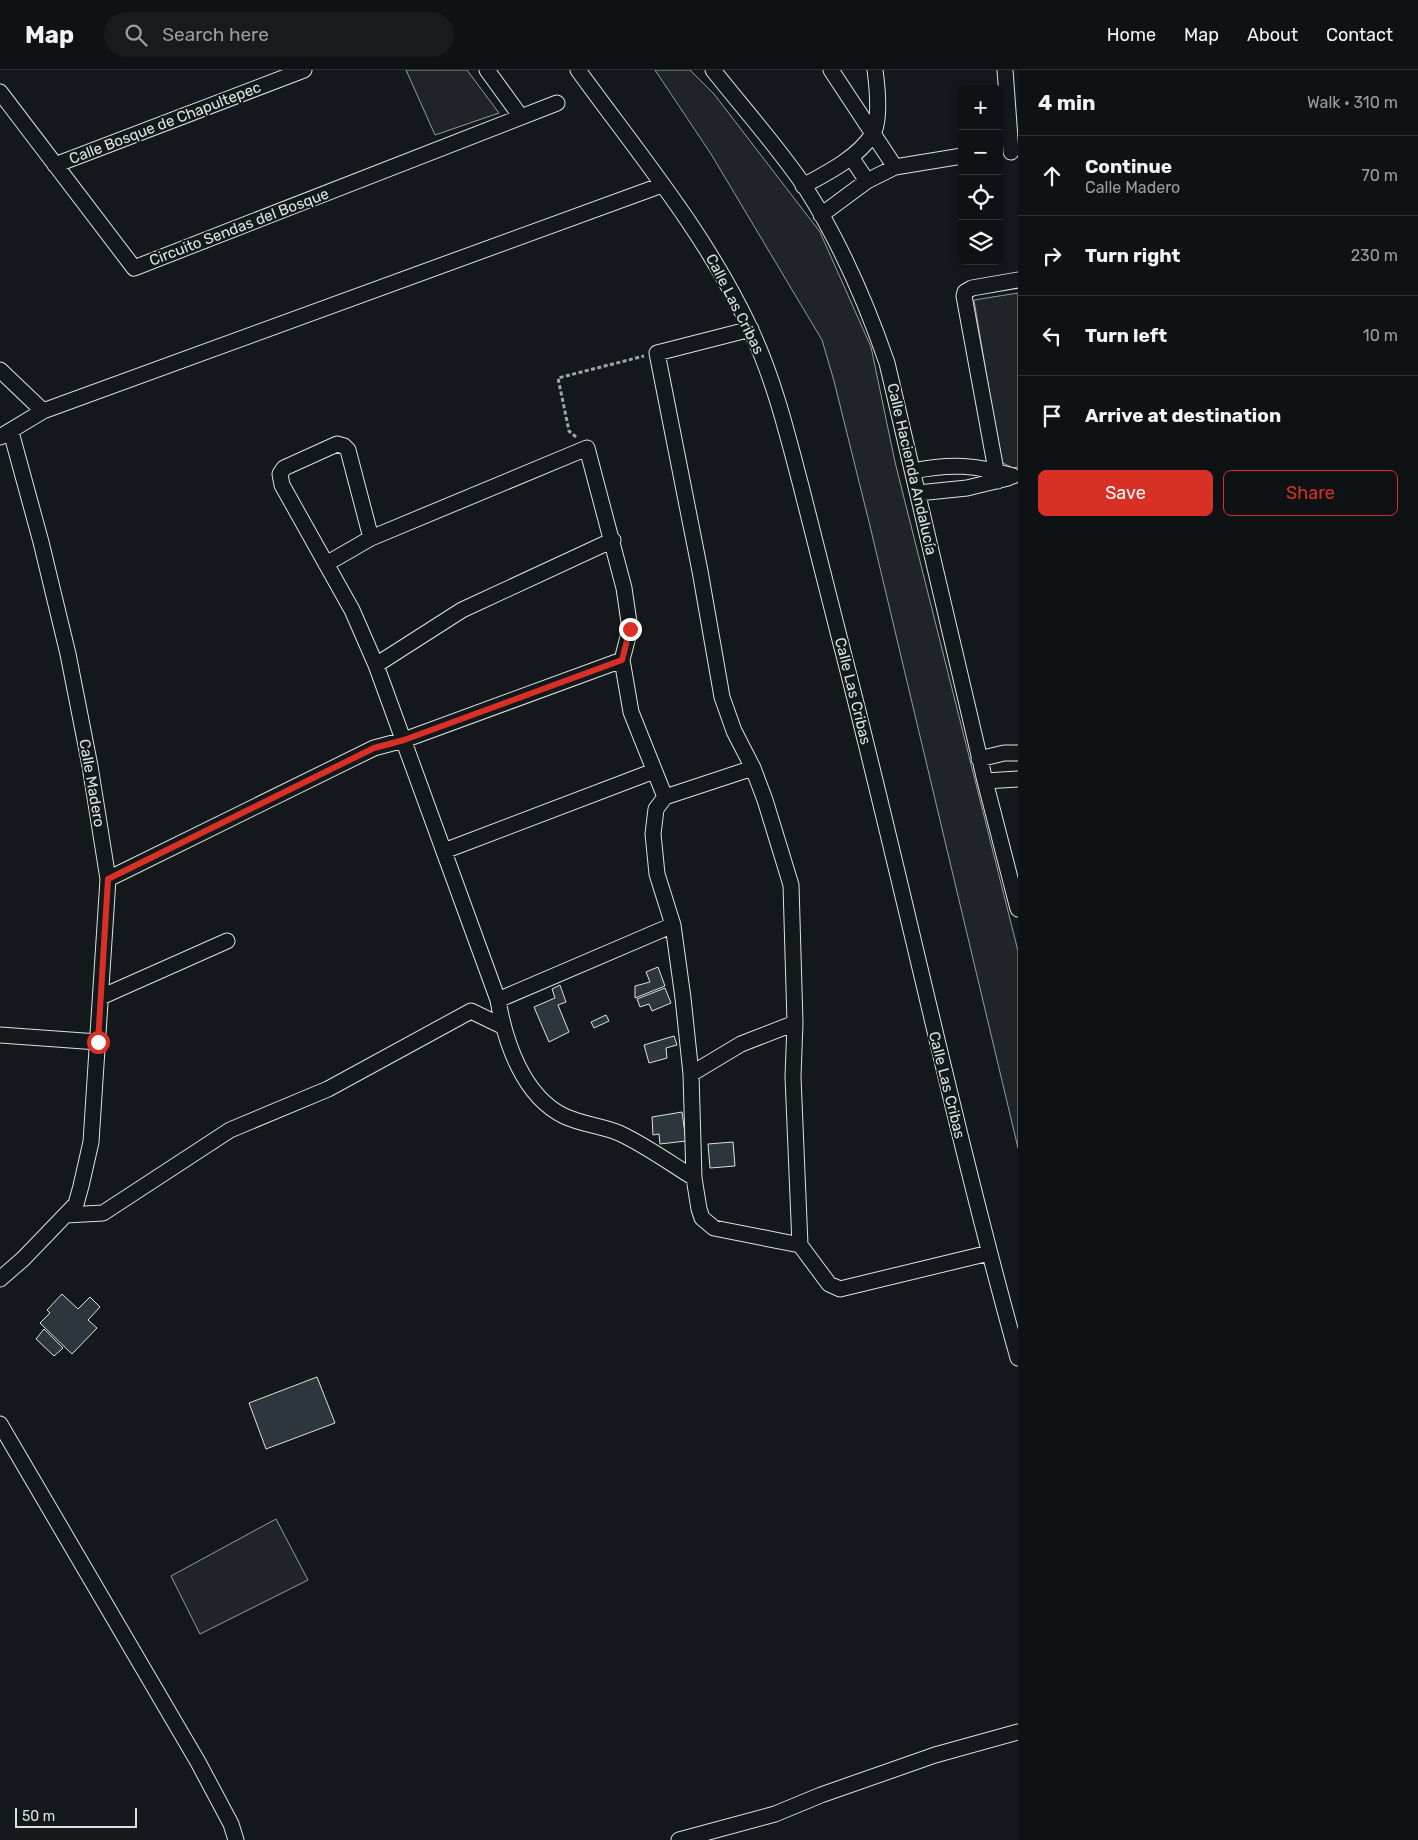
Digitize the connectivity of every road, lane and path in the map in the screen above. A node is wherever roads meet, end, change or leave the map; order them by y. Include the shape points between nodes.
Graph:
1 (304, 70) edge
2 (487, 70) edge
3 (578, 70) edge
4 (713, 70) edge
5 (831, 70) edge
6 (875, 70) edge
7 (1005, 70) edge
8 (0, 92) edge
9 (556, 103) dead end
10 (521, 117) junction
11 (873, 134) junction
12 (1009, 152) edge
13 (851, 156) junction
14 (958, 157) edge
15 (55, 165) junction
16 (895, 167) junction
17 (867, 181) junction
18 (662, 185) junction
19 (804, 186) junction
20 (821, 214) junction
21 (1018, 280) edge
22 (751, 330) junction
23 (657, 353) junction
24 (0, 370) edge
25 (43, 411) junction
26 (5, 434) edge
27 (587, 448) junction
28 (965, 465) junction
29 (913, 472) junction
30 (997, 476) junction
31 (1016, 476) edge
32 (967, 488) junction
33 (918, 493) junction
34 (371, 538) junction
35 (613, 540) junction
36 (326, 564) junction
37 (622, 660) junction
38 (376, 665) junction
39 (404, 740) junction
40 (1018, 753) edge
41 (980, 759) junction
42 (753, 768) junction
43 (654, 770) junction
44 (1018, 779) edge
45 (985, 781) junction
46 (664, 797) junction
47 (444, 851) junction
48 (108, 879) junction
49 (1018, 909) edge
50 (672, 924) junction
51 (228, 941) dead end
52 (101, 997) junction
53 (498, 1000) junction
54 (795, 1023) junction
55 (502, 1026) junction
56 (0, 1035) edge
57 (98, 1042) junction
58 (691, 1074) junction
59 (694, 1178) junction
60 (66, 1215) junction
61 (800, 1245) junction
62 (989, 1253) junction
63 (0, 1279) edge
64 (1018, 1358) edge
65 (0, 1424) edge
66 (1018, 1732) edge
67 (236, 1840) edge
68 (679, 1840) edge

1 - 15 street, Calle Bosque de Chapultepec
2 - 10 street
3 - 18 street, Calle Las Cribas
4 - 19 street, Calle Hacienda Andalucía
5 - 11 street
6 - 11 street via 877,112
7 - 12 street
8 - 15 street, Circuito Sendas del Bosque
9 - 10 street, Circuito Sendas del Bosque
10 - 15 street, Circuito Sendas del Bosque via 134,268
11 - 13 street
11 - 16 street
13 - 17 street
13 - 19 street
14 - 16 street
16 - 17 street
17 - 20 street
18 - 22 street, Calle Las Cribas via 698,233
18 - 25 street
19 - 20 street, Calle Hacienda Andalucía
20 - 29 street, Calle Hacienda Andalucía via 871,318 887,363
21 - 30 street via 972,288 964,296
22 - 23 street
22 - 62 street, Calle Las Cribas via 773,386 792,452
23 - 27 path via 558,378 569,431
23 - 42 street via 722,696 734,731
24 - 25 street
25 - 26 street
26 - 48 street, Calle Madero via 41,542 68,654
27 - 34 street
27 - 35 street
28 - 29 street via 938,466
28 - 30 street
28 - 32 street
29 - 33 street, Calle Hacienda Andalucía
30 - 31 street
30 - 32 street
32 - 33 street
33 - 41 street, Calle Hacienda Andalucía
34 - 36 street
34 - 36 street via 348,450 344,446 338,444 284,468 280,474 282,485
35 - 37 street via 630,629
35 - 38 street via 462,610
36 - 38 street via 352,610
37 - 39 street
37 - 43 street via 631,712
38 - 39 street
39 - 47 street
39 - 48 street via 374,748
40 - 41 street
41 - 45 street, Calle Hacienda Andalucía
42 - 46 street
42 - 54 street via 781,847 790,885
43 - 46 street
43 - 47 street
44 - 45 street
45 - 49 street, Calle Hacienda Andalucía
46 - 50 street via 656,809 653,834 657,874
47 - 53 street
48 - 52 street, Calle Madero
50 - 53 street
50 - 58 street
51 - 52 street
52 - 57 street, Calle Madero
53 - 55 street
54 - 58 street via 741,1044
54 - 61 street via 793,1077
55 - 59 street via 522,1071 548,1107 565,1116 621,1134
55 - 60 street via 470,1012 328,1089 230,1130 103,1213
56 - 57 street
57 - 60 street, Calle Madero via 91,1142 76,1204
58 - 59 street
59 - 61 street via 699,1209 714,1228
60 - 63 street, Calle Madero
61 - 62 street via 829,1284 840,1288
62 - 64 street, Calle Las Cribas
65 - 67 street via 198,1762 231,1824
66 - 68 street via 936,1755 774,1814

